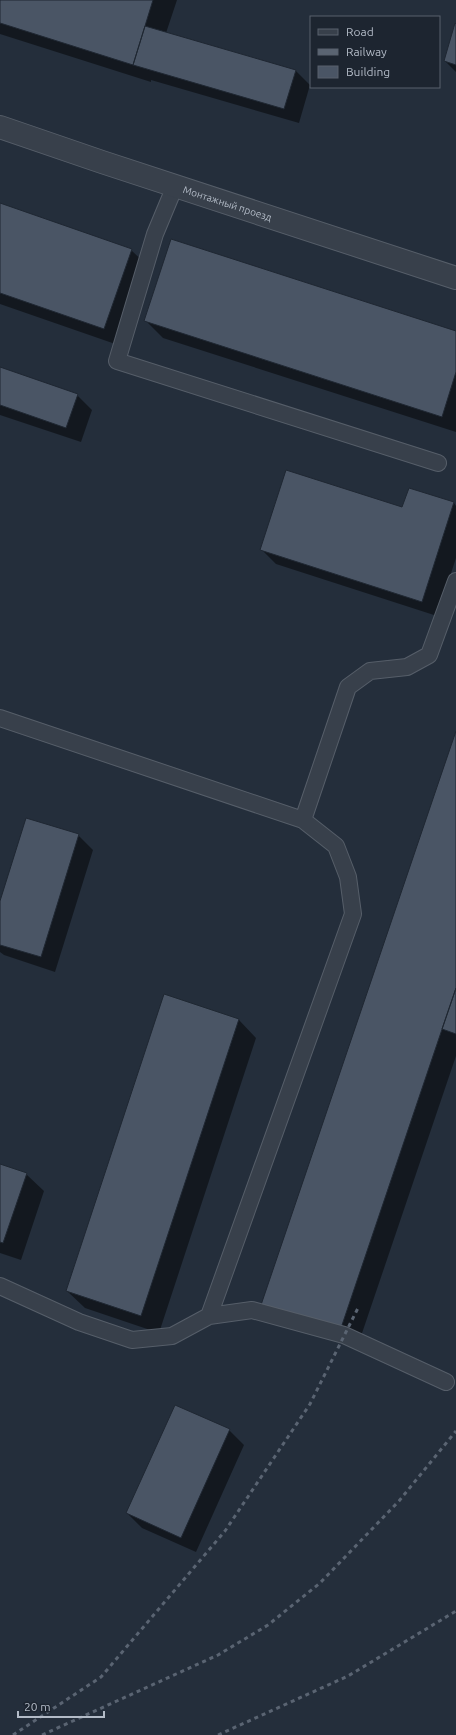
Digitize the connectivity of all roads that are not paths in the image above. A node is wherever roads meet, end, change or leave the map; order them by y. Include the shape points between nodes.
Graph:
1 (0, 127) edge
2 (176, 186) junction
3 (453, 273) edge
4 (438, 463) dead end
5 (456, 581) edge
6 (0, 718) edge
7 (303, 820) junction
8 (0, 1286) edge
9 (209, 1316) junction
10 (446, 1382) dead end

1 - 2 street, Монтажный проезд
2 - 3 street, Монтажный проезд
2 - 4 lane via 155,234 117,361
5 - 7 lane via 429,655 407,667 370,671 348,687
6 - 7 lane
7 - 9 lane via 336,846 348,877 353,914
8 - 9 lane via 79,1322 132,1340 172,1336
9 - 10 lane via 252,1310 344,1335

